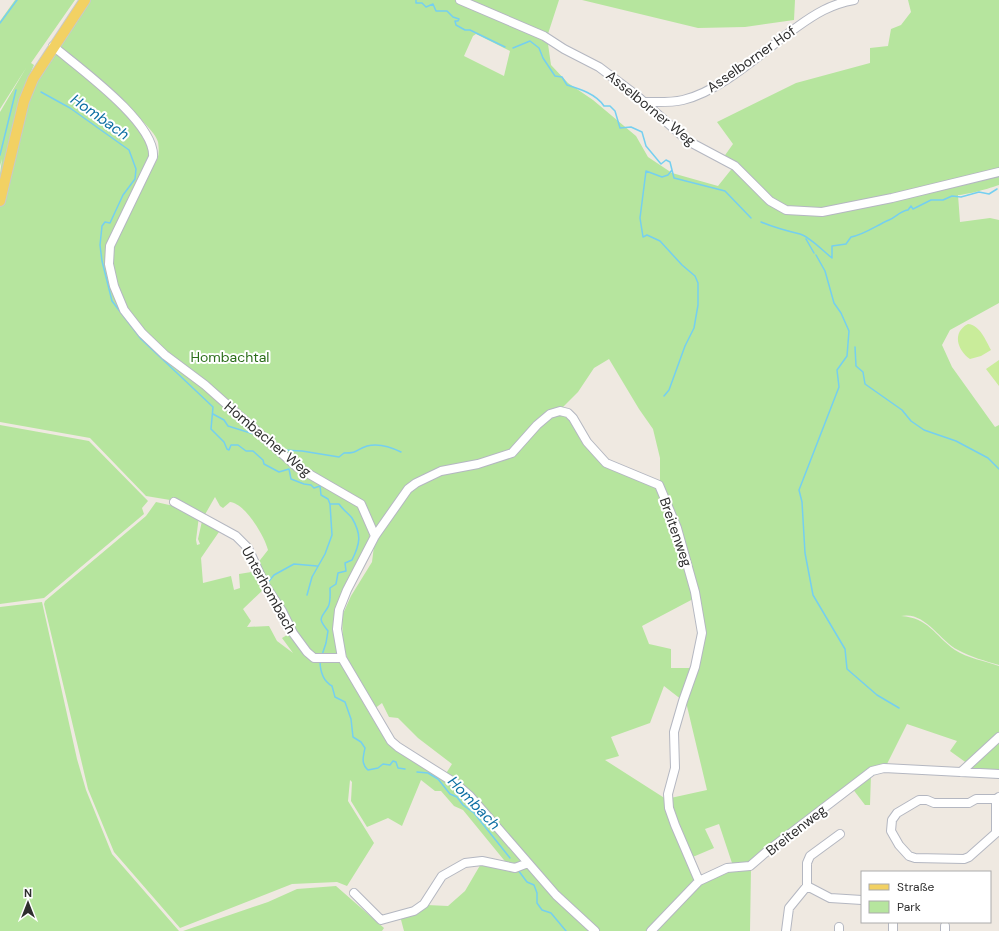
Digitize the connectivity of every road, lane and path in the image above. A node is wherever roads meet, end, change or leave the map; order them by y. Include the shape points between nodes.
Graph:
1 (85, 0) edge
2 (460, 0) edge
3 (854, 0) edge
4 (53, 46) junction
5 (644, 102) junction
6 (999, 172) edge
7 (0, 202) edge
8 (174, 502) dead end
9 (375, 536) junction
10 (342, 658) junction
11 (999, 736) edge
12 (961, 772) junction
13 (999, 774) edge
14 (998, 798) edge
15 (997, 833) edge
16 (840, 834) dead end
17 (528, 863) junction
18 (699, 881) junction
19 (807, 886) junction
20 (354, 893) dead end
21 (861, 900) edge
22 (595, 931) edge
23 (651, 931) edge
24 (786, 931) edge

1 - 4 main road
2 - 5 street, Asselborner Weg via 544,36 599,67
3 - 5 street, Asselborner Hof via 828,7 808,19 703,93 667,102
4 - 7 main road via 33,79 24,101
4 - 9 street, Hombacher Weg via 120,103 152,143 153,157 110,246 111,276 124,310 165,356 205,385 297,467 361,504
5 - 6 street, Asselborner Weg via 688,141 735,166 748,176 770,201 786,210 822,212
8 - 10 street, Unterhombach via 236,536 248,548 265,585 293,634 307,652 314,658
9 - 10 street via 339,610 337,629
9 - 18 street, Breitenweg via 401,498 416,482 441,471 478,464 512,453 537,425 550,414 560,411 568,413 573,418 587,442 606,463 659,485 677,528 695,592 702,632 695,667 674,732 675,768 668,794 675,825
10 - 17 street via 391,741 455,783 470,796
11 - 12 street
12 - 13 street, Breitenweg
12 - 18 street, Breitenweg via 884,768 872,770 756,863 727,868
14 - 15 street
14 - 15 street via 976,799 969,804 919,800 897,813 892,820 891,831 909,856 964,859
16 - 19 street via 810,856 807,863
17 - 20 street via 515,868 482,862 465,863 442,876 424,904 414,911 381,920
17 - 22 street via 556,895
18 - 23 street, Breitenweg
19 - 21 street via 830,898
19 - 24 street via 789,908

